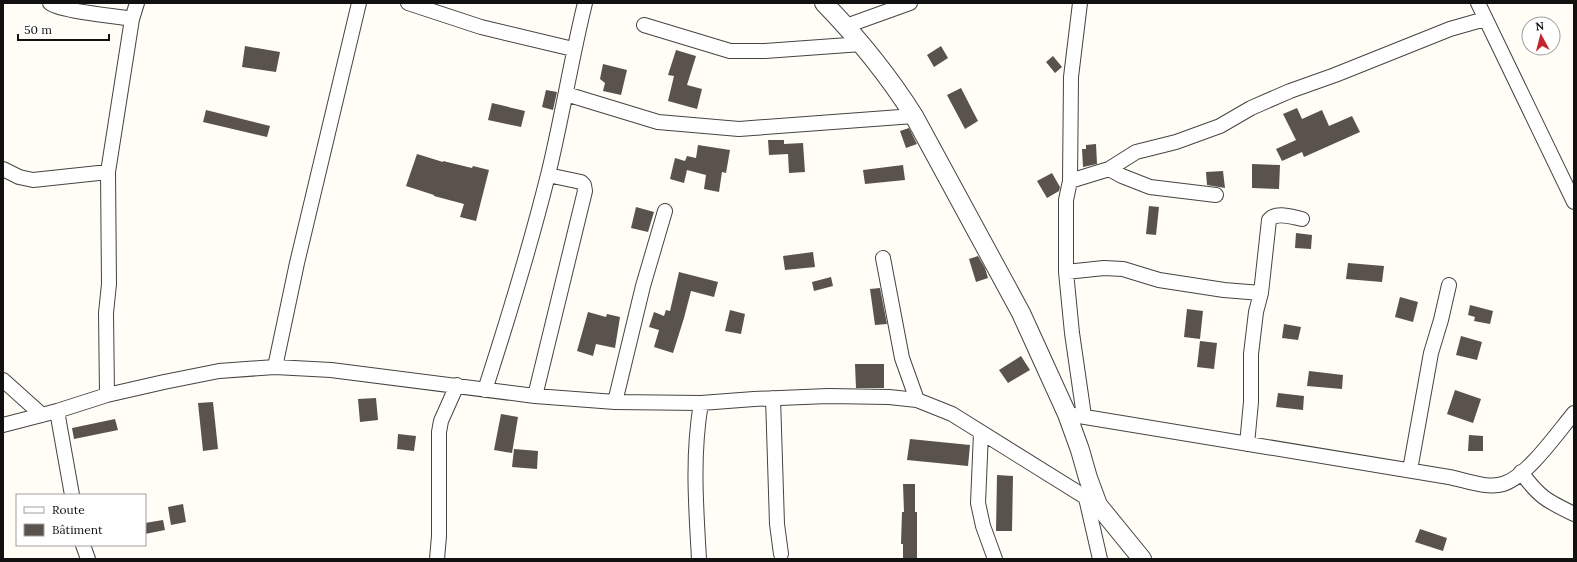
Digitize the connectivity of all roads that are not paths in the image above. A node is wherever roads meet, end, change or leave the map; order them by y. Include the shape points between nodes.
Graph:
1 (50, 3) edge
2 (137, 3) edge
3 (359, 3) edge
4 (408, 3) edge
5 (585, 3) edge
6 (824, 3) edge
7 (910, 3) edge
8 (1080, 3) edge
9 (1478, 3) edge
10 (132, 19) junction
11 (1485, 19) junction
12 (644, 25) dead end
13 (846, 26) junction
14 (862, 44) junction
15 (573, 49) junction
16 (566, 94) junction
17 (914, 116) junction
18 (3, 169) edge
19 (1109, 170) junction
20 (108, 172) junction
21 (548, 176) junction
22 (1070, 181) junction
23 (1216, 195) dead end
24 (1574, 202) edge
25 (665, 211) dead end
26 (1302, 219) dead end
27 (883, 258) dead end
28 (1066, 272) junction
29 (1449, 285) dead end
30 (1261, 293) junction
31 (275, 367) junction
32 (3, 380) edge
33 (457, 386) junction
34 (485, 390) junction
35 (107, 395) junction
36 (535, 396) junction
37 (773, 398) junction
38 (917, 400) junction
39 (615, 402) junction
40 (701, 403) junction
41 (57, 411) junction
42 (1574, 413) edge
43 (1067, 414) junction
44 (42, 415) junction
45 (1084, 416) junction
46 (3, 425) edge
47 (982, 433) junction
48 (1247, 444) junction
49 (1410, 470) junction
50 (1521, 472) junction
51 (72, 494) edge
52 (1092, 502) junction
53 (1574, 514) edge
54 (83, 546) edge
55 (782, 554) dead end
56 (88, 559) edge
57 (437, 559) edge
58 (699, 559) edge
59 (995, 559) edge
60 (1100, 559) edge
61 (1142, 559) edge

1 - 10 street via 53,6
2 - 10 street
3 - 31 street
4 - 15 street via 481,27
5 - 15 street
6 - 13 street
7 - 13 street
8 - 22 street via 1070,77
9 - 11 street
10 - 20 street
11 - 19 street via 1450,29 1290,91 1251,108 1220,126 1176,142 1136,152
11 - 24 street
12 - 14 street via 730,51
13 - 14 street
14 - 17 street
15 - 16 street
16 - 17 street via 658,122 739,129
16 - 21 street
17 - 43 street via 1021,313
18 - 20 street via 33,180
19 - 22 street
19 - 23 street via 1150,187
20 - 35 street
21 - 34 street via 506,326
21 - 36 street via 581,182 585,191
22 - 28 street via 1066,200
25 - 39 street via 643,286
26 - 30 street via 1277,215 1269,220
27 - 38 street via 902,358
28 - 30 street via 1123,269 1159,280
28 - 45 street
29 - 49 street via 1431,353
30 - 48 street via 1251,354 1251,402
31 - 33 street via 331,370
31 - 35 street via 219,371
32 - 44 street
33 - 34 street
33 - 57 street via 440,421
34 - 36 street
35 - 41 street
36 - 39 street
37 - 38 street via 828,396
37 - 40 street
37 - 55 street via 777,524
38 - 47 street via 952,414
39 - 40 street
40 - 58 street via 694,466
41 - 44 street
41 - 51 street
42 - 50 street via 1544,450
43 - 45 street
43 - 52 street via 1088,478
44 - 46 street
45 - 48 street
47 - 52 street
47 - 59 street via 978,503
48 - 49 street
49 - 50 street via 1488,485 1503,484
50 - 53 street via 1533,489 1550,502
52 - 60 street
52 - 61 street
54 - 56 street

